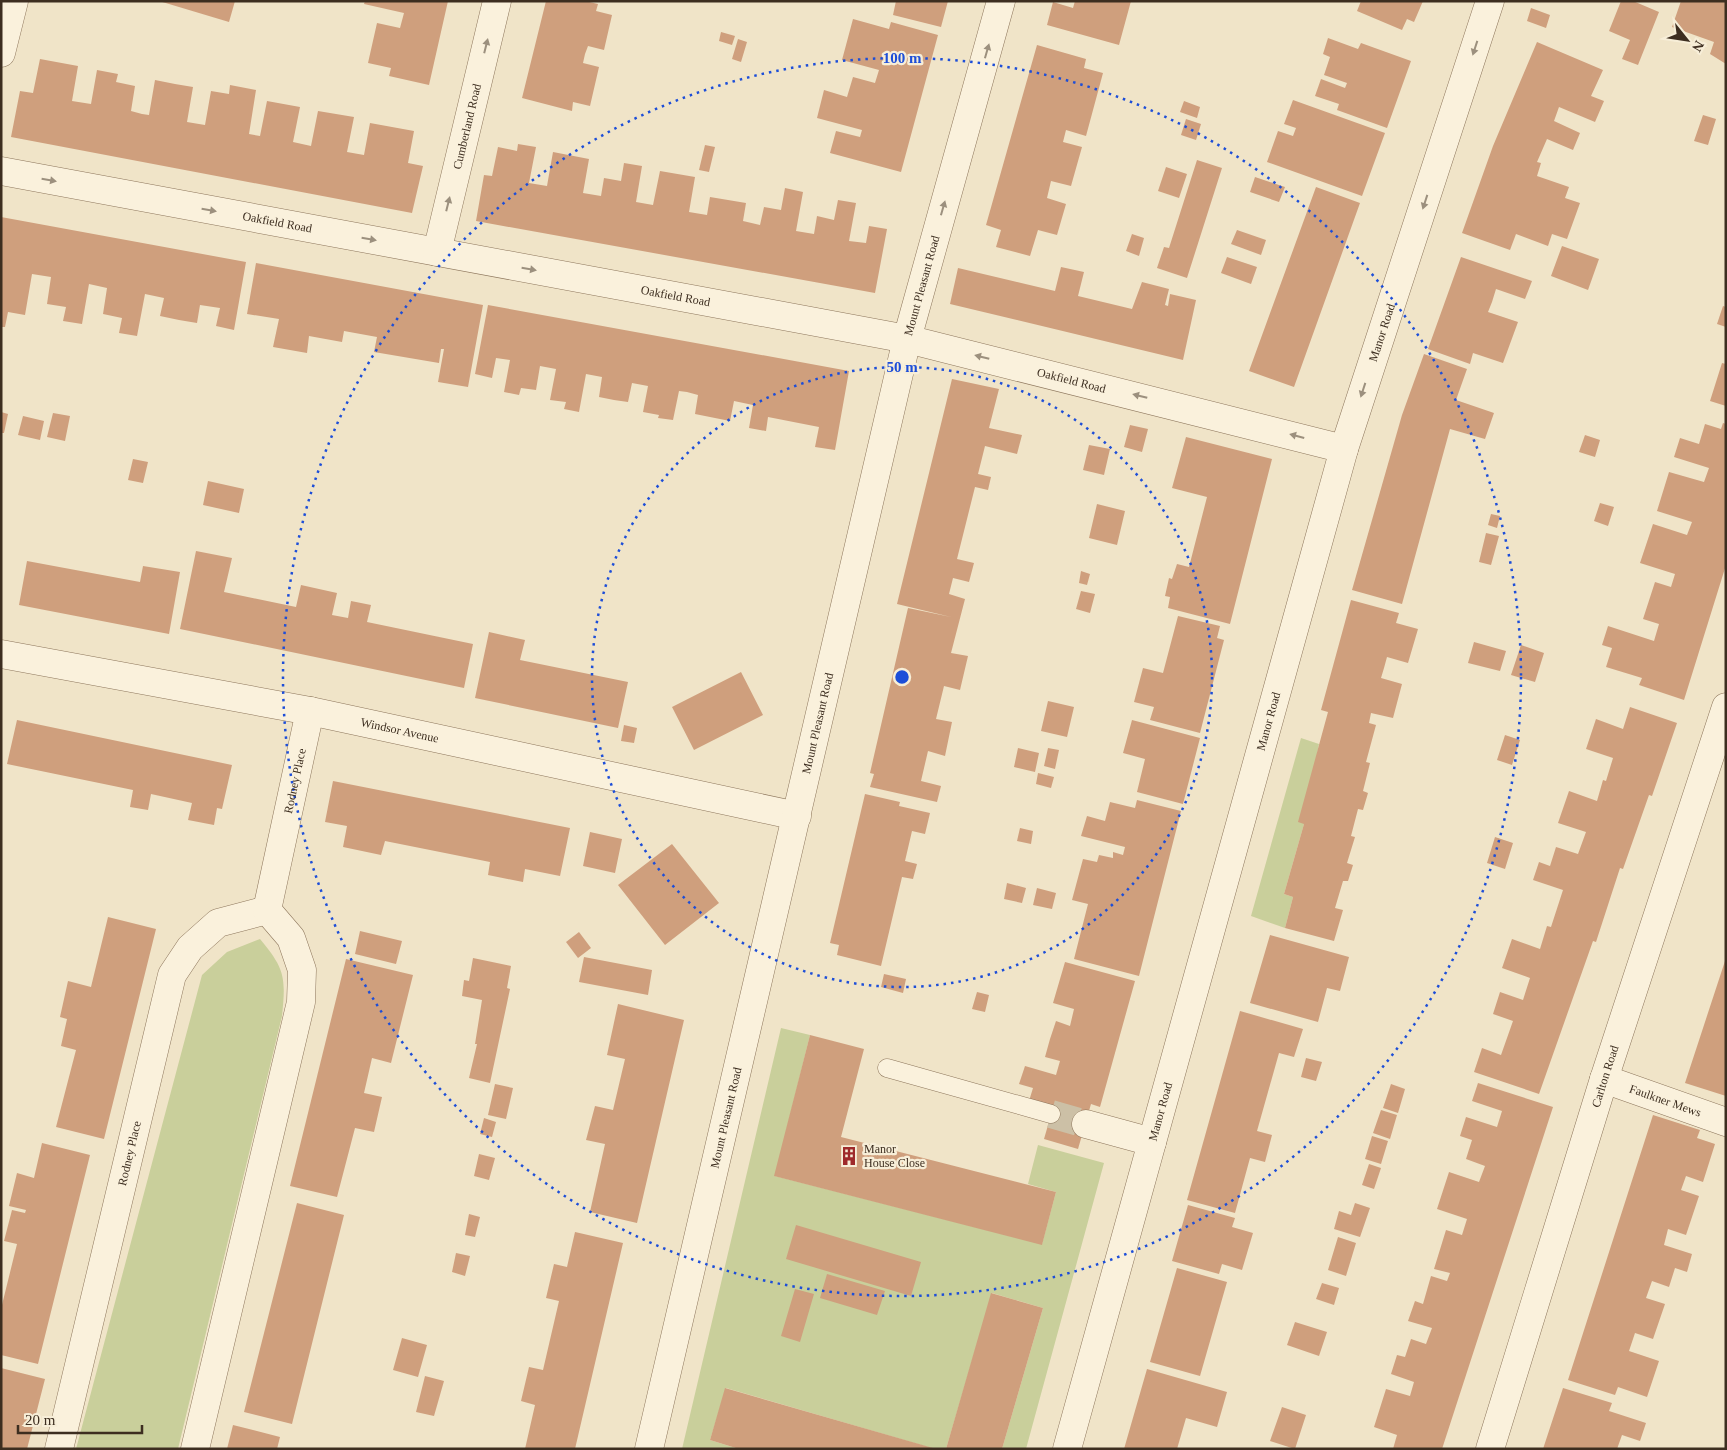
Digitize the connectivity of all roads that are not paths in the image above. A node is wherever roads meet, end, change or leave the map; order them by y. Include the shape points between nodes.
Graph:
1 (14, 1) edge
2 (497, 1) edge
3 (1001, 1) edge
4 (1490, 1) edge
5 (1, 53) edge
6 (1, 171) edge
7 (437, 252) junction
8 (907, 339) junction
9 (1344, 448) junction
10 (1, 654) edge
11 (1726, 707) edge
12 (310, 711) junction
13 (797, 816) junction
14 (267, 910) junction
15 (887, 1068) dead end
16 (1604, 1079) junction
17 (1051, 1114) tunnel mouth
18 (1726, 1122) edge
19 (1086, 1124) tunnel mouth
20 (1152, 1142) junction
21 (59, 1449) edge
22 (195, 1449) edge
23 (648, 1449) edge
24 (1067, 1449) edge
25 (1490, 1449) edge

1 - 5 street
7 -> 2 street, Cumberland Road
8 -> 3 street, Mount Pleasant Road
4 -> 9 street, Manor Road
6 -> 7 street, Oakfield Road
7 -> 8 street, Oakfield Road
9 -> 8 street, Oakfield Road
8 - 13 street, Mount Pleasant Road
9 - 20 street, Manor Road
10 - 12 street, Windsor Avenue
11 - 16 street, Carlton Road
12 - 13 street, Windsor Avenue
12 - 14 street, Rodney Place
13 - 23 street, Mount Pleasant Road
14 - 21 street, Rodney Place via 218,923 190,948 172,975
14 - 22 street via 290,938 302,970 302,1002
15 - 17 lane
16 - 18 street, Faulkner Mews
16 - 25 street, Carlton Road
19 - 20 street
20 - 24 street, Manor Road

